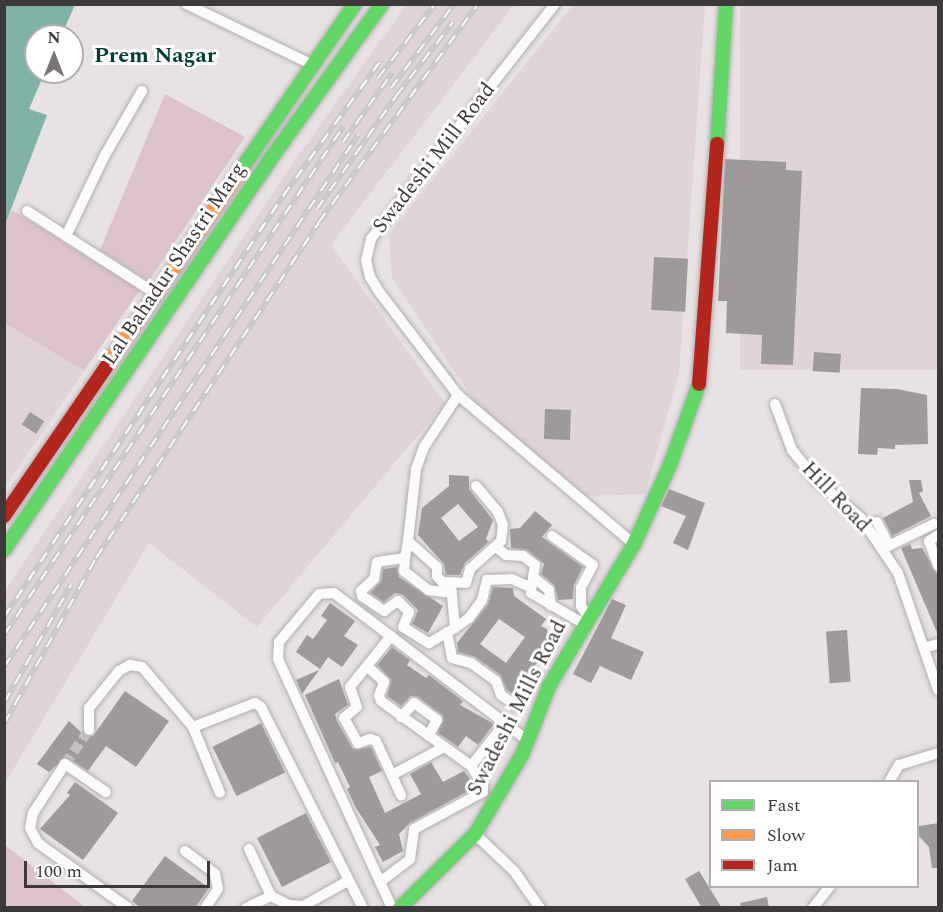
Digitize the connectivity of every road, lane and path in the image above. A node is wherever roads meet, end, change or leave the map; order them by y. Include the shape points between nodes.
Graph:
1 (186, 4) edge
2 (355, 4) edge
3 (382, 4) edge
4 (555, 4) edge
5 (726, 4) edge
6 (313, 65) junction
7 (142, 92) dead end
8 (27, 211) dead end
9 (206, 224) junction
10 (220, 233) junction
11 (66, 236) junction
12 (158, 295) junction
13 (133, 331) junction
14 (147, 341) junction
15 (458, 395) junction
16 (775, 404) dead end
17 (81, 405) junction
18 (97, 414) junction
19 (476, 486) dead end
20 (4, 516) edge
21 (877, 522) dead end
22 (936, 530) edge
23 (552, 536) dead end
24 (408, 541) junction
25 (634, 544) junction
26 (496, 547) junction
27 (886, 548) junction
28 (4, 550) edge
29 (405, 558) junction
30 (939, 566) edge
31 (487, 580) junction
32 (466, 583) junction
33 (531, 583) junction
34 (451, 588) junction
35 (586, 620) junction
36 (451, 630) junction
37 (391, 636) junction
38 (939, 644) edge
39 (924, 648) junction
40 (368, 667) junction
41 (939, 690) edge
42 (517, 706) dead end
43 (401, 717) junction
44 (505, 723) junction
45 (193, 727) junction
46 (89, 730) tunnel mouth
47 (428, 735) junction
48 (527, 740) junction
49 (444, 747) junction
50 (939, 753) edge
51 (471, 765) junction
52 (392, 775) junction
53 (890, 780) edge
54 (106, 792) dead end
55 (220, 793) dead end
56 (401, 795) dead end
57 (475, 834) junction
58 (249, 849) dead end
59 (185, 851) dead end
60 (348, 881) junction
61 (380, 882) junction
62 (828, 888) edge
63 (271, 896) junction
64 (128, 908) edge
65 (205, 908) edge
66 (246, 908) edge
67 (363, 908) edge
68 (392, 908) edge
69 (400, 908) edge
70 (540, 908) edge
71 (813, 908) edge

1 - 6 street
2 - 6 main road, Lal Bahadur Shastri Marg
3 - 10 main road, Lal Bahadur Shastri Marg
4 - 15 street, Swadeshi Mill Road via 370,239 366,260 370,277
5 - 25 main road, Swadeshi Mills Road via 702,375 670,465
6 - 9 main road, Lal Bahadur Shastri Marg
7 - 11 street via 105,155
8 - 11 street
9 - 10 main road
9 - 12 main road, Lal Bahadur Shastri Marg
10 - 14 main road, Lal Bahadur Shastri Marg
11 - 12 street
12 - 13 main road, Lal Bahadur Shastri Marg
13 - 14 main road
13 - 17 main road, Lal Bahadur Shastri Marg
14 - 18 main road, Lal Bahadur Shastri Marg
15 - 24 street via 424,447 416,469
15 - 25 street, Swadeshi Mill Road
16 - 27 street, Hill Road via 792,450 816,480 861,518
17 - 18 main road
17 - 20 main road, Lal Bahadur Shastri Marg
18 - 28 main road, Lal Bahadur Shastri Marg
19 - 26 street via 498,512 503,525
21 - 27 street
22 - 27 street
22 - 30 street via 929,541
23 - 35 street via 593,565 581,588
24 - 29 street
24 - 34 street via 436,567 439,579
25 - 35 main road, Swadeshi Mills Road
26 - 32 street via 470,568
26 - 33 street via 506,555 523,556 535,565
27 - 39 street, Hill Road
29 - 34 street via 404,571 428,590
29 - 36 street via 377,562 374,579 361,591 362,596 384,611 398,601 409,612 403,627 426,642
31 - 32 street
31 - 33 street
31 - 36 street via 482,600 469,618
32 - 34 street
33 - 35 street via 549,590 551,606
34 - 36 street
35 - 48 main road, Swadeshi Mills Road via 549,686
36 - 42 street via 452,658 471,663 499,683 501,695
37 - 40 street
37 - 44 street
37 - 61 street via 334,593 325,591 279,642 276,651
38 - 39 street
39 - 41 street, Hill Road
40 - 43 street via 384,682 381,701
40 - 52 street via 350,687 357,707 345,721 358,743 376,741
43 - 47 street
43 - 47 street via 414,703 437,720
44 - 48 street
44 - 51 street
45 - 46 street via 142,666 130,665 119,671 89,708
45 - 55 street
45 - 60 street via 248,704 261,707
47 - 49 street
48 - 57 main road, Swadeshi Mills Road
49 - 51 street
49 - 52 street
50 - 53 street via 899,765
51 - 61 street via 483,792 414,829 410,859
52 - 56 street
54 - 64 street via 65,765 33,813 30,828 38,843
57 - 69 main road, Swadeshi Mills Road
57 - 70 street via 514,871
58 - 63 street
59 - 65 street via 215,874 218,889
60 - 63 street via 303,906 289,905
60 - 67 street
61 - 68 street
62 - 71 street
63 - 66 street

